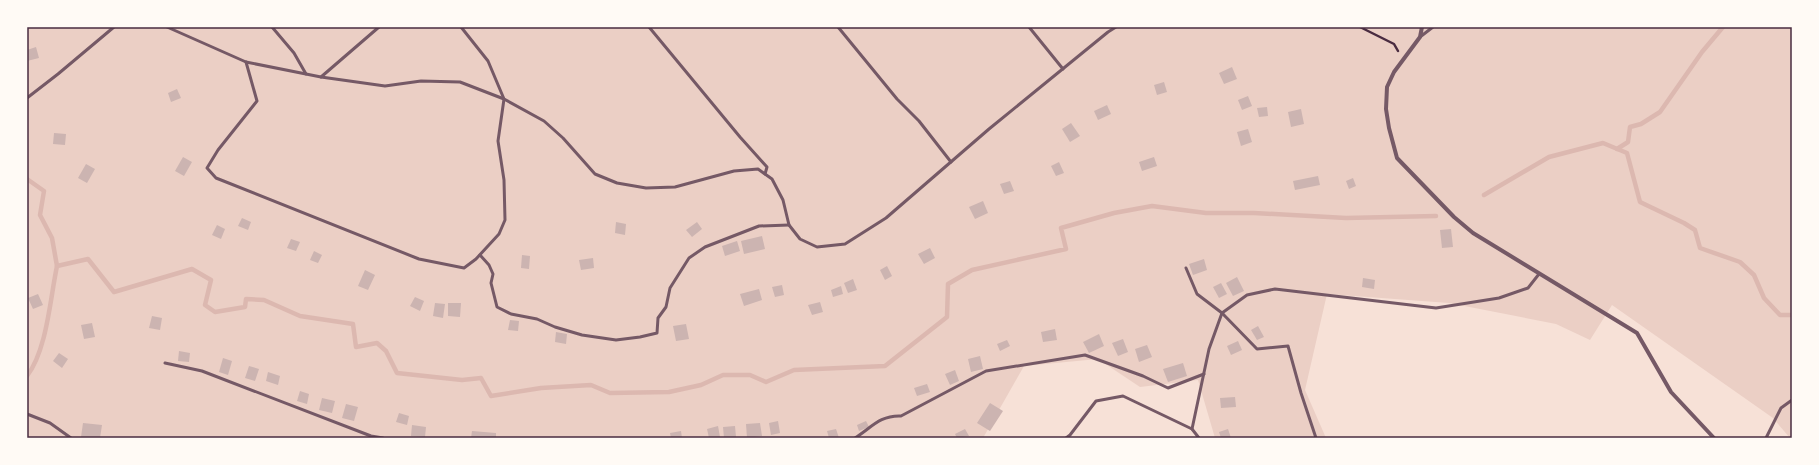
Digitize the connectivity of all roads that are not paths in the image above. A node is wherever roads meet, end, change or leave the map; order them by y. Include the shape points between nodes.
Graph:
1 (114, 27) edge
2 (166, 27) edge
3 (272, 27) edge
4 (379, 27) edge
5 (461, 27) edge
6 (649, 27) edge
7 (838, 27) edge
8 (1029, 27) edge
9 (1116, 27) edge
10 (1422, 27) edge
11 (1433, 27) edge
12 (1420, 37) junction
13 (246, 62) junction
14 (1063, 69) junction
15 (306, 74) junction
16 (321, 77) junction
17 (27, 98) edge
18 (504, 99) junction
19 (951, 162) junction
20 (765, 174) junction
21 (789, 225) junction
22 (480, 255) junction
23 (1186, 268) dead end
24 (1538, 274) junction
25 (1222, 313) junction
26 (164, 363) dead end
27 (1204, 374) junction
28 (1792, 400) edge
29 (27, 414) edge
30 (1192, 429) junction
31 (71, 438) edge
32 (383, 438) edge
33 (855, 438) edge
34 (1066, 438) edge
35 (1199, 438) edge
36 (1316, 438) edge
37 (1714, 438) edge
38 (1766, 438) edge

1 - 17 lane
2 - 13 lane
3 - 15 lane via 294,53
4 - 16 lane
5 - 18 lane via 488,61
6 - 20 lane via 767,167
7 - 19 lane
8 - 14 lane
9 - 14 lane
10 - 12 street
11 - 12 lane
12 - 24 street via 1402,60 1387,86 1386,109 1397,158 1443,206 1474,233
13 - 15 lane
13 - 22 lane via 257,101 207,168 216,178 419,259 464,268
14 - 19 lane
15 - 16 lane
16 - 18 lane via 385,86 421,81 460,82
18 - 20 lane via 544,121 595,174 616,183 646,188 675,187 734,171 758,169
18 - 22 lane via 498,141 504,180 505,220 499,234
19 - 21 lane via 886,218 845,244 817,247 800,239
20 - 21 lane via 772,179 783,200
21 - 22 lane via 759,226 705,247 689,258 670,288 666,307 658,318 657,333 616,340 582,335 537,319 511,314 497,307 491,283 493,274
23 - 25 lane via 1197,294
24 - 25 lane via 1528,288 1498,298 1436,308 1275,289 1247,295
24 - 37 street via 1637,333 1671,392
25 - 27 lane via 1209,349
25 - 36 lane via 1257,349 1288,346
26 - 32 lane via 202,371 371,436
27 - 30 lane
27 - 33 lane via 1168,388 1085,355 986,371 901,416 890,415
28 - 38 lane via 1781,408
29 - 31 lane via 50,423
30 - 34 lane via 1123,396 1096,401
30 - 35 lane

